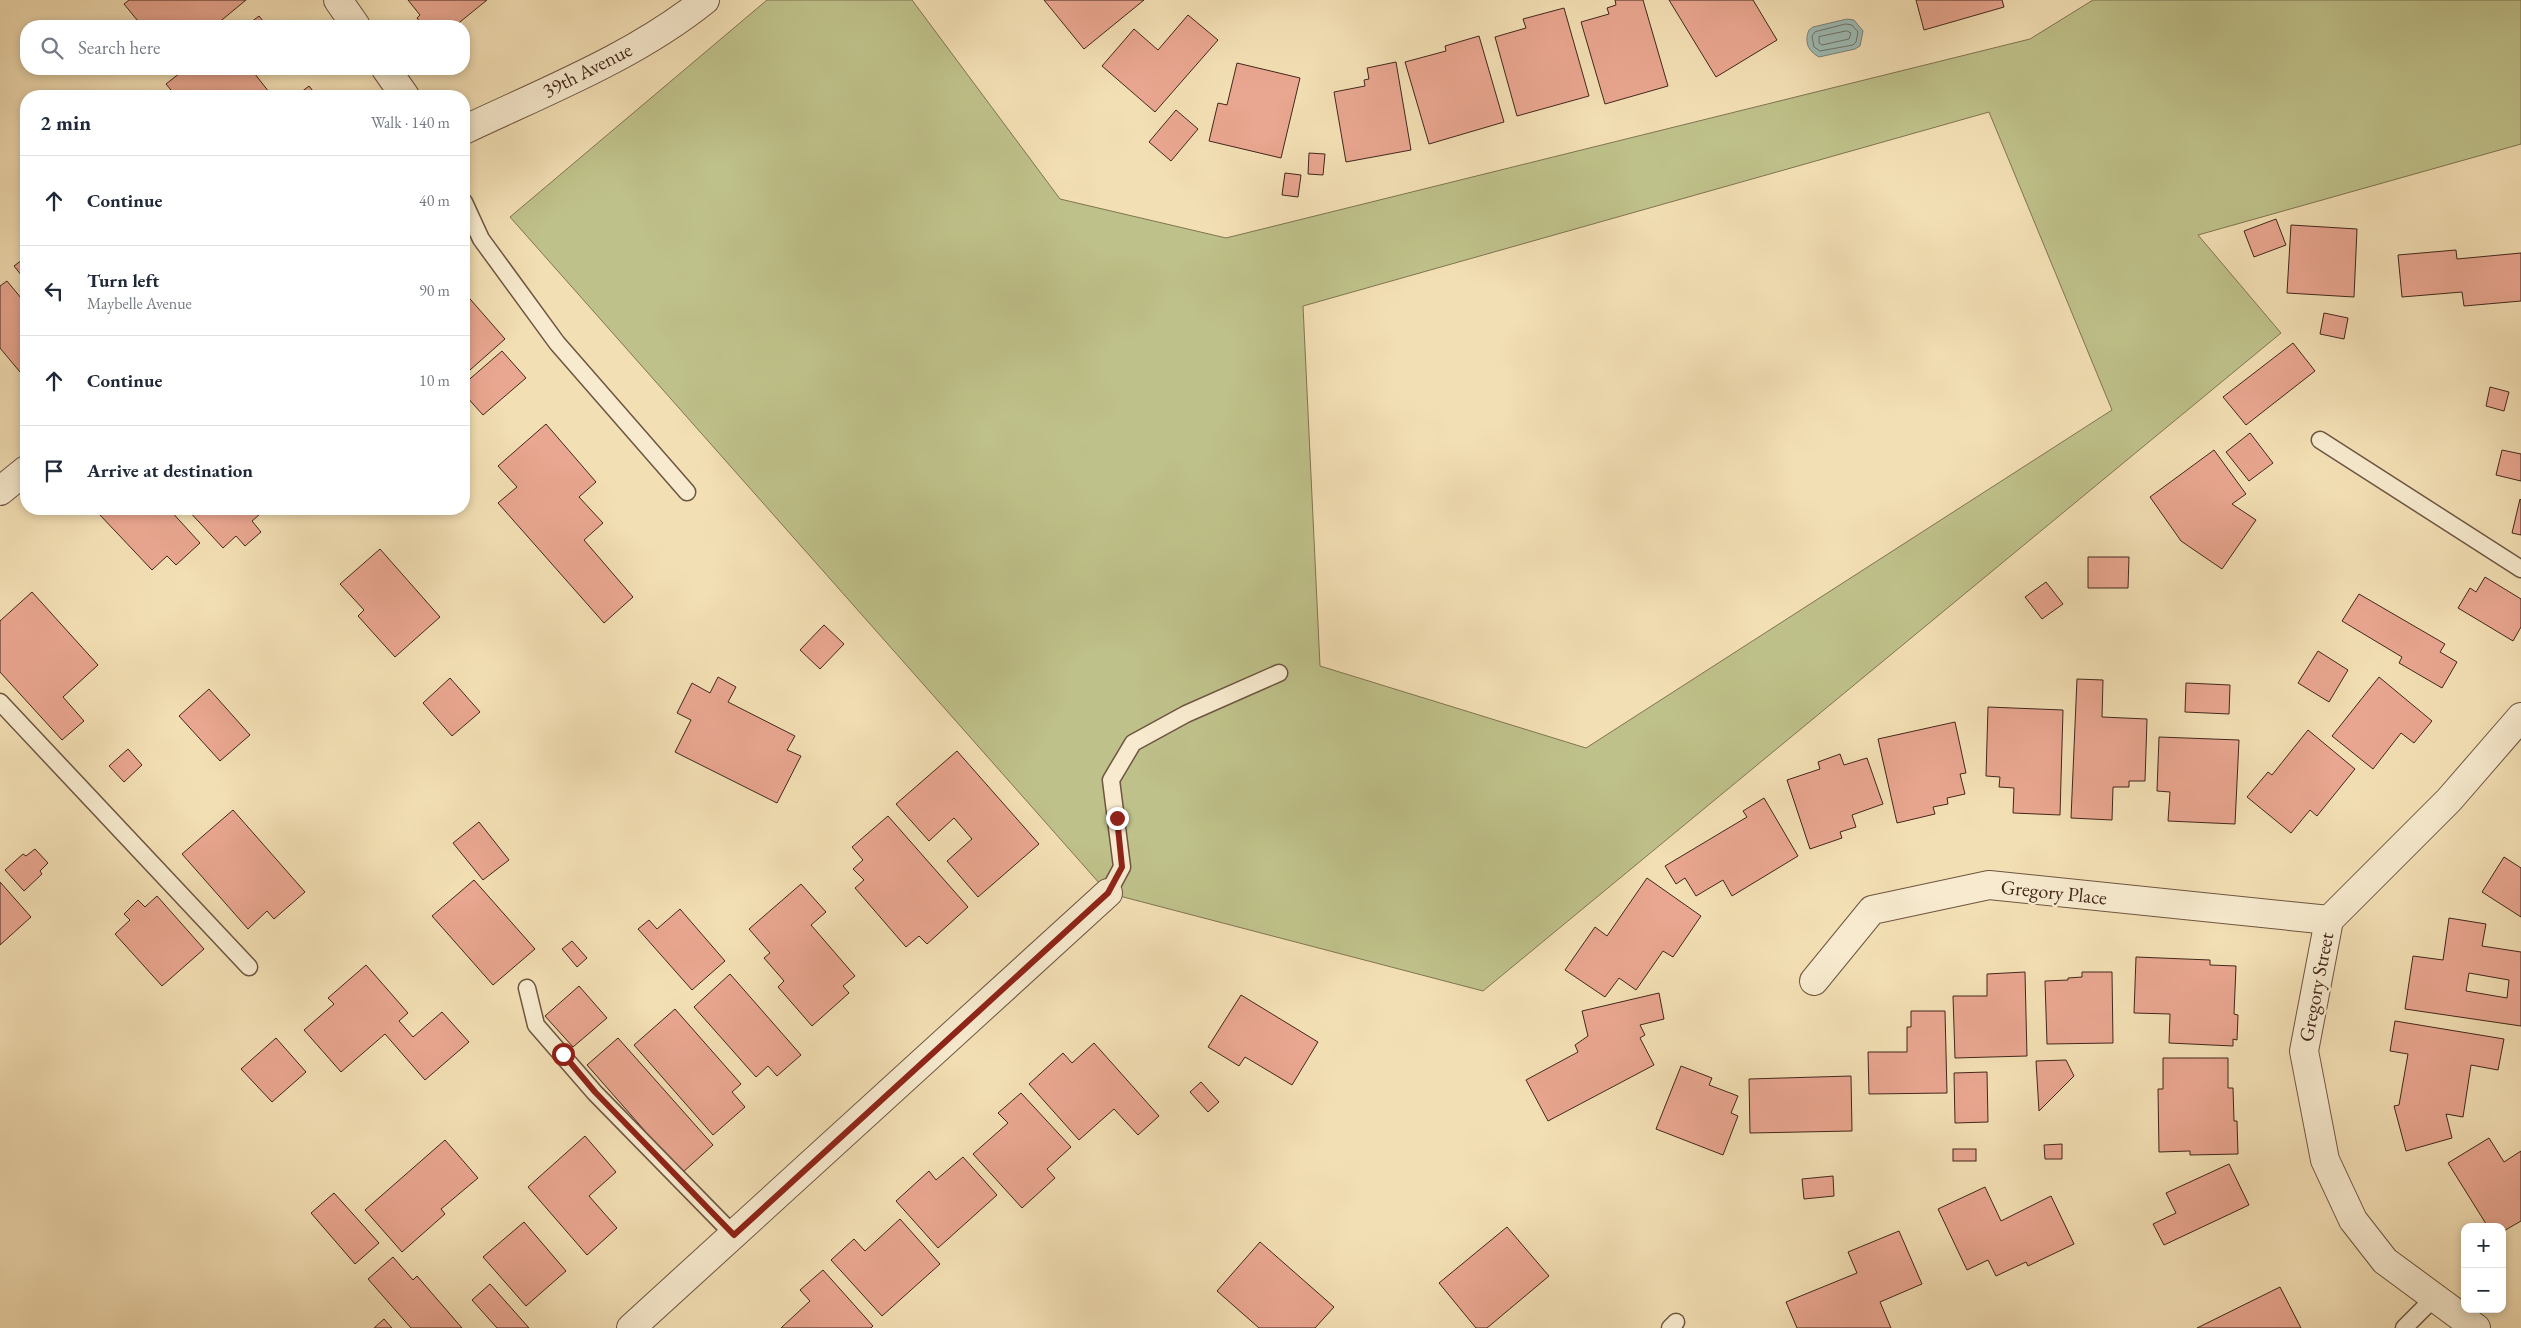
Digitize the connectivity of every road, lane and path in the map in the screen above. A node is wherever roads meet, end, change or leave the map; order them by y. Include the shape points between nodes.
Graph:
1 (338, 0) edge
2 (705, 0) edge
3 (352, 20) edge
4 (390, 75) edge
5 (401, 90) edge
6 (470, 127) edge
7 (470, 216) edge
8 (2320, 440) dead end
9 (20, 475) edge
10 (0, 492) edge
11 (688, 492) dead end
12 (2521, 569) edge
13 (1279, 673) dead end
14 (0, 702) edge
15 (2521, 717) edge
16 (1108, 893) joint
17 (2329, 920) junction
18 (248, 967) dead end
19 (1814, 981) dead end
20 (527, 988) dead end
21 (734, 1235) junction
22 (2434, 1297) junction
23 (630, 1328) edge
24 (2404, 1328) edge
25 (2476, 1328) edge

1 - 3 street
2 - 6 street, 39th Avenue via 681,19 595,68
4 - 5 street
7 - 11 lane via 480,239 557,342
8 - 12 lane
9 - 10 street
13 - 16 lane via 1186,714 1132,743 1110,780 1122,867
14 - 18 lane
15 - 17 street, Gregory Street via 2449,800
16 - 21 street
17 - 19 street, Gregory Place via 1989,885 1872,910
17 - 22 street, Gregory Street via 2304,1051 2325,1160 2352,1220 2385,1261
20 - 21 lane via 536,1025 595,1092
21 - 23 street
22 - 24 lane
22 - 25 street, Gregory Street

